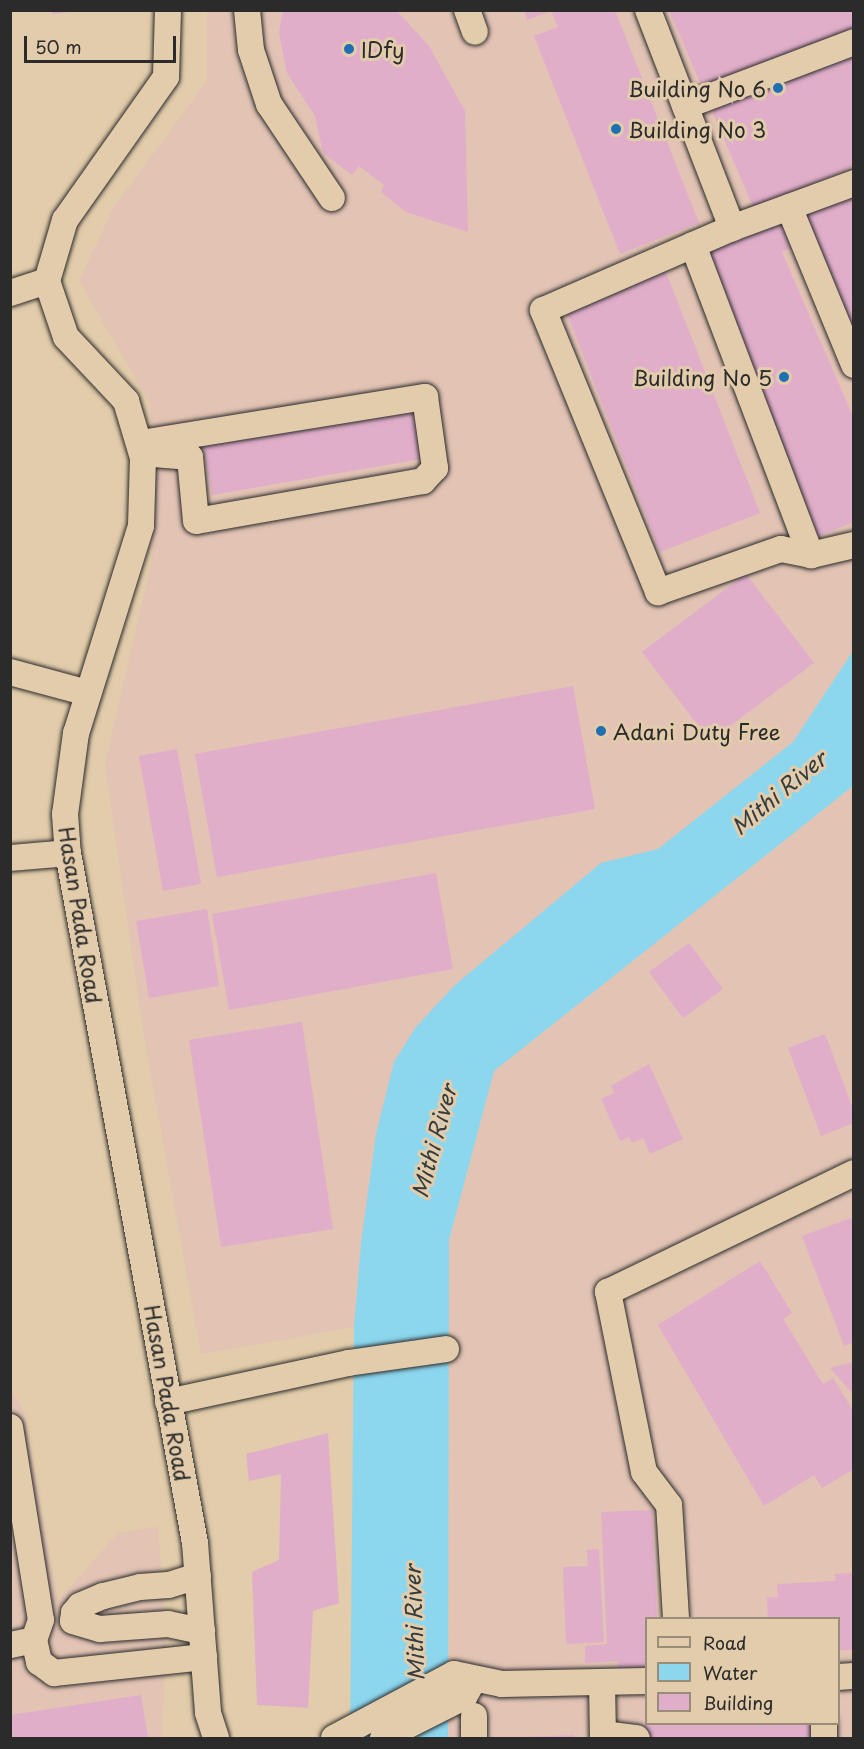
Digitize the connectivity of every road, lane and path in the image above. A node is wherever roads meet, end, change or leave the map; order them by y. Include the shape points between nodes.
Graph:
1 (168, 10) edge
2 (247, 10) edge
3 (648, 10) edge
4 (854, 42) edge
5 (685, 106) junction
6 (854, 183) edge
7 (332, 198) dead end
8 (789, 207) junction
9 (730, 223) junction
10 (693, 245) junction
11 (47, 281) junction
12 (10, 293) edge
13 (854, 365) edge
14 (141, 448) junction
15 (854, 544) edge
16 (811, 555) junction
17 (10, 672) edge
18 (88, 693) junction
19 (68, 853) junction
20 (10, 858) edge
21 (854, 1173) edge
22 (446, 1349) dead end
23 (168, 1402) junction
24 (10, 1427) edge
25 (198, 1576) junction
26 (676, 1617) edge
27 (74, 1621) junction
28 (202, 1631) junction
29 (28, 1635) edge
30 (204, 1657) junction
31 (645, 1681) edge
32 (602, 1682) junction
33 (468, 1701) edge
34 (603, 1736) edge
35 (216, 1738) edge
36 (334, 1738) edge
37 (383, 1738) edge
38 (637, 1738) edge

1 - 11 street via 166,77 65,220
2 - 7 street via 251,51 269,104
3 - 5 street
4 - 5 street
5 - 9 street
6 - 8 street
8 - 9 street
8 - 13 street
9 - 10 street
10 - 16 street
10 - 16 street via 543,310 658,592 780,549
11 - 12 street
11 - 14 street, Hasan Pada Road via 66,337 126,401
14 - 14 street via 425,397 435,468 423,481 196,521 190,457
14 - 18 street, Hasan Pada Road via 141,526
15 - 16 street
17 - 18 street
18 - 19 street, Hasan Pada Road via 76,734 65,814
19 - 20 street
19 - 23 street, Hasan Pada Road
21 - 26 street via 608,1292 644,1472 669,1505
22 - 23 street via 348,1363
23 - 25 street, Hasan Pada Road
24 - 29 street
25 - 27 street via 103,1596 80,1606
25 - 28 street, Hasan Pada Road
27 - 28 street via 100,1629 168,1624
27 - 29 street
28 - 30 street, Hasan Pada Road
29 - 30 street via 39,1662 54,1673
30 - 35 street, Hasan Pada Road via 208,1713
31 - 32 street
32 - 33 street via 502,1684
32 - 34 street
33 - 36 street
33 - 37 street
34 - 38 street

